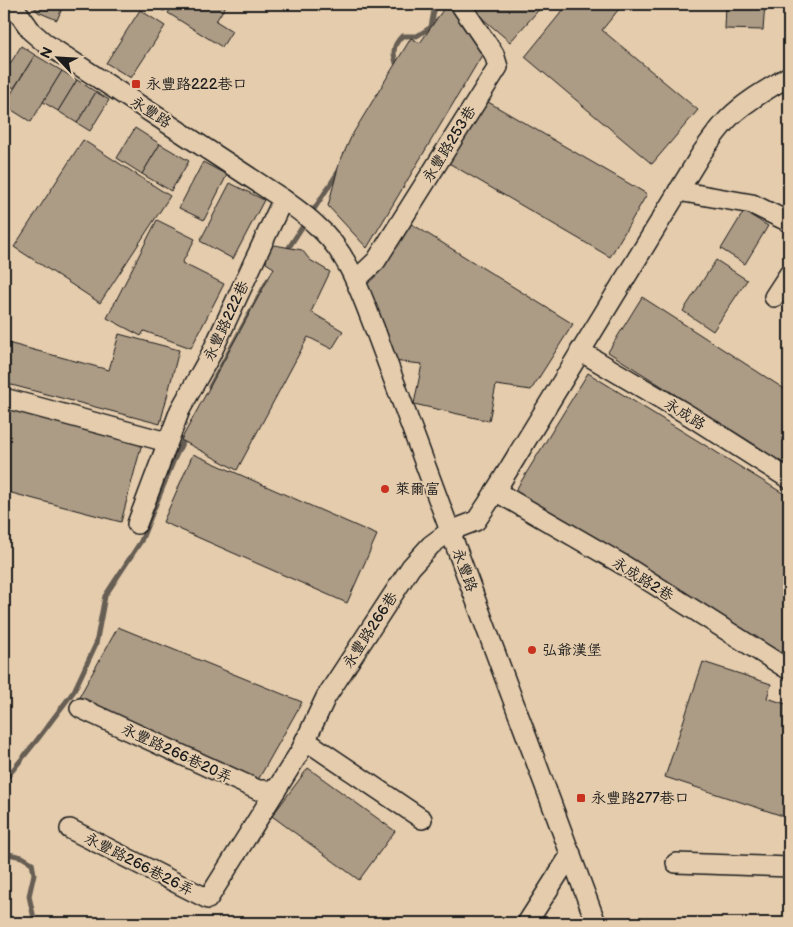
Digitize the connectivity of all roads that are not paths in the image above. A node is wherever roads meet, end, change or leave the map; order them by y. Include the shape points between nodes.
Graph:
1 (12, 4) edge
2 (460, 4) edge
3 (789, 76) edge
4 (678, 191) junction
5 (283, 199) junction
6 (789, 222) edge
7 (789, 274) edge
8 (356, 280) junction
9 (774, 296) dead end
10 (580, 351) junction
11 (4, 398) edge
12 (167, 442) junction
13 (789, 480) edge
14 (495, 491) junction
15 (137, 524) dead end
16 (450, 531) junction
17 (789, 670) edge
18 (80, 708) dead end
19 (305, 740) junction
20 (276, 790) junction
21 (422, 819) dead end
22 (70, 828) dead end
23 (571, 854) junction
24 (676, 863) dead end
25 (789, 867) edge
26 (208, 899) joint
27 (527, 923) edge
28 (596, 923) edge

1 - 5 street, 永豐路 via 32,32 46,44
2 - 8 street, 永豐路253巷 via 494,54 498,67 376,261
3 - 4 street via 730,117
4 - 6 street via 752,204
4 - 10 street
5 - 8 street, 永豐路 via 318,226
5 - 12 street, 永豐路222巷
7 - 9 street
8 - 16 street, 永豐路
10 - 13 street, 永成路
10 - 14 street
11 - 12 street
12 - 15 street, 永豐路222巷
14 - 16 street via 476,521
14 - 17 street, 永成路2巷 via 624,566
16 - 19 street, 永豐路266巷 via 411,567 326,697
16 - 23 street, 永豐路
18 - 20 street, 永豐路266巷20弄 via 258,790
19 - 20 street, 永豐路266巷
19 - 21 street
20 - 26 street, 永豐路266巷
22 - 26 street, 永豐路266巷26弄
23 - 27 street
23 - 28 street, 永豐路
24 - 25 street

